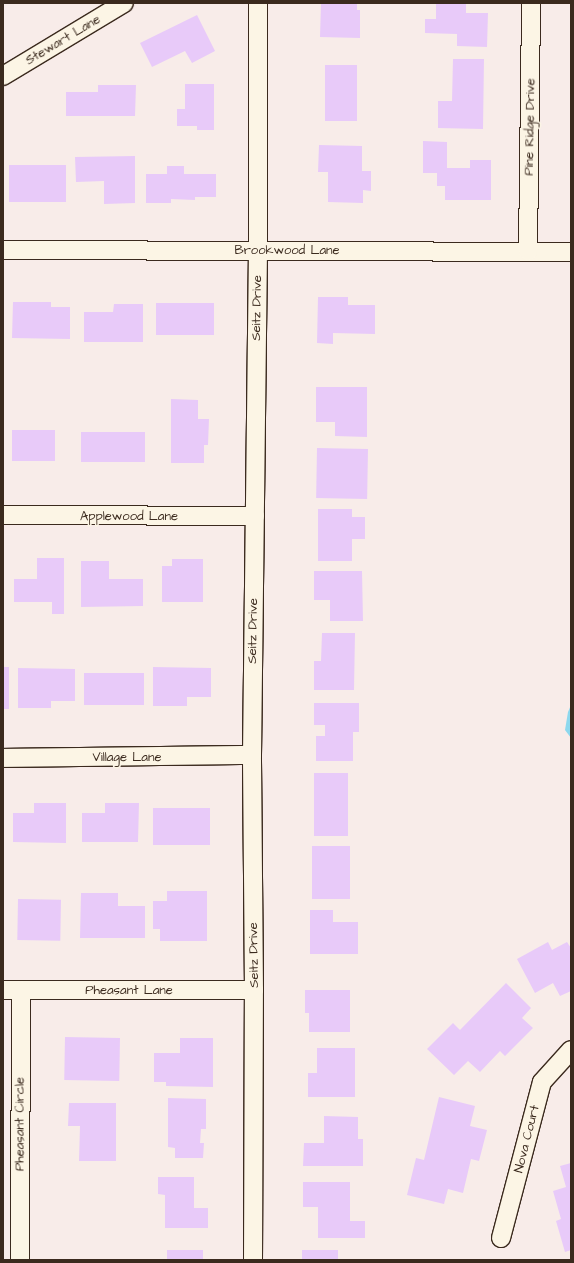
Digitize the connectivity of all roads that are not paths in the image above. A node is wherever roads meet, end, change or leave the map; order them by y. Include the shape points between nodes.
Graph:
1 (124, 3) edge
2 (258, 3) edge
3 (531, 3) edge
4 (3, 76) edge
5 (3, 250) edge
6 (258, 250) junction
7 (528, 252) junction
8 (571, 252) edge
9 (3, 515) edge
10 (255, 516) junction
11 (252, 756) junction
12 (3, 758) edge
13 (12, 990) edge
14 (254, 990) junction
15 (571, 1050) edge
16 (501, 1238) dead end
17 (20, 1259) dead end
18 (253, 1260) edge

1 - 4 street, Stewart Lane
2 - 6 street, Seitz Drive
3 - 7 street, Pine Ridge Drive
5 - 6 street, Brookwood Lane
6 - 7 street, Brookwood Lane
6 - 10 street, Seitz Drive
7 - 8 street, Brookwood Lane
9 - 10 street, Applewood Lane
10 - 11 street, Seitz Drive
11 - 12 street, Village Lane
11 - 14 street, Seitz Drive
13 - 14 street, Pheasant Lane
13 - 17 street, Pheasant Circle
14 - 18 street, Seitz Drive
15 - 16 street, Nova Court via 542,1082

